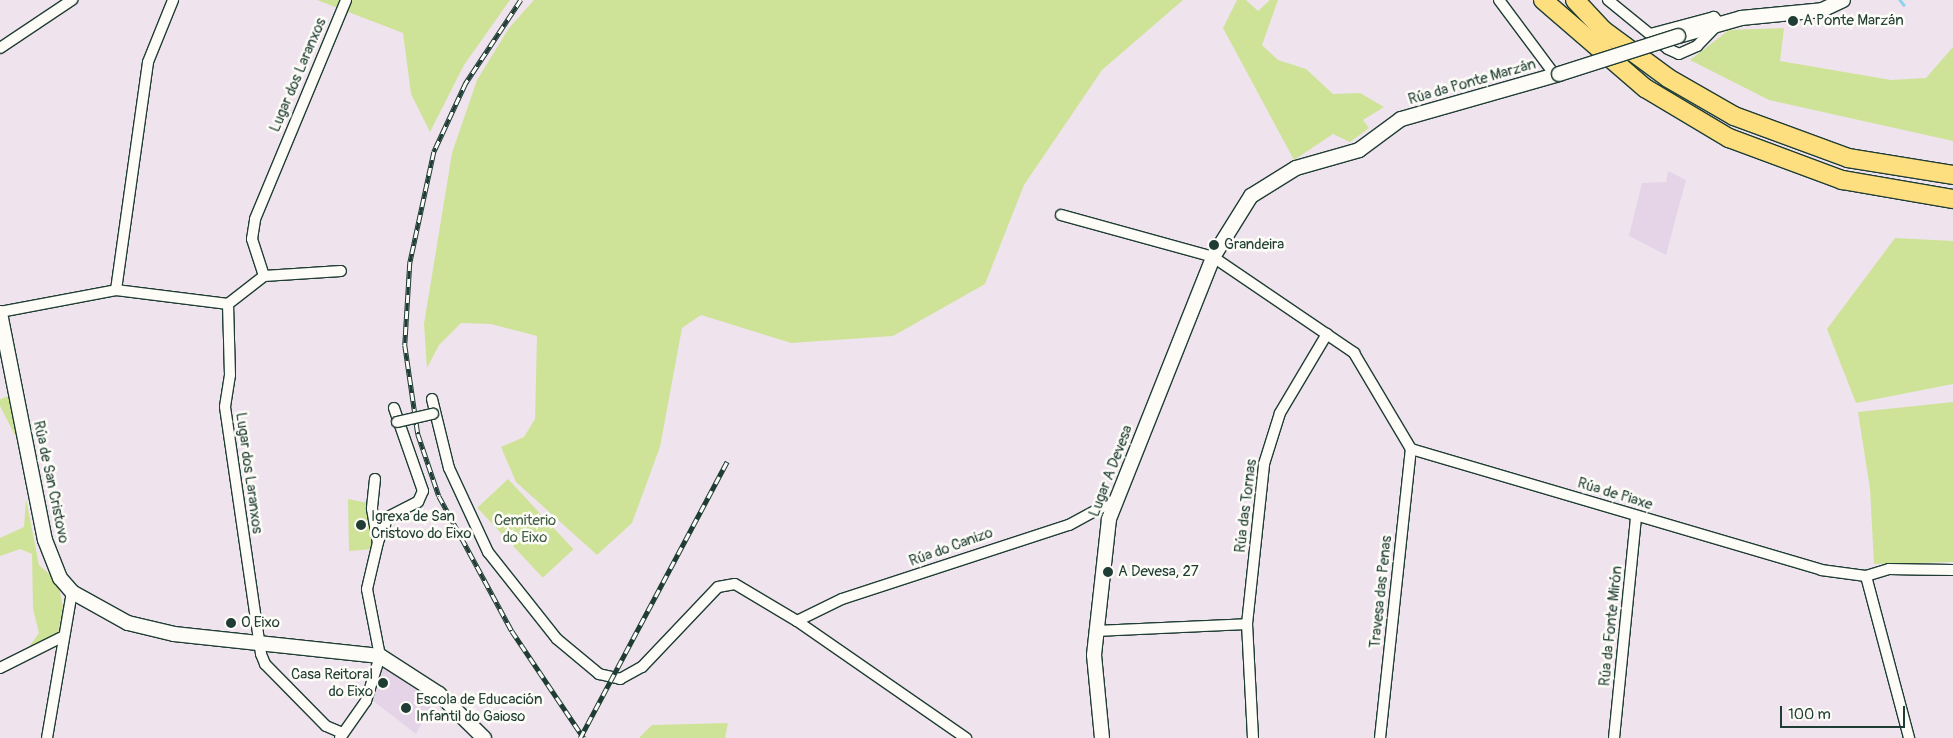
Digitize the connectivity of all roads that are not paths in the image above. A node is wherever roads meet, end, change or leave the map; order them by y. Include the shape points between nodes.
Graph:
1 (72, 0) edge
2 (173, 0) edge
3 (346, 0) edge
4 (1499, 0) edge
5 (1543, 0) edge
6 (1575, 0) edge
7 (1608, 0) edge
8 (1841, 1) edge
9 (1719, 23) junction
10 (1652, 34) junction
11 (0, 48) edge
12 (1557, 74) junction
13 (1953, 175) edge
14 (1953, 199) edge
15 (1062, 215) dead end
16 (1213, 257) junction
17 (341, 271) dead end
18 (264, 276) junction
19 (116, 290) junction
20 (228, 304) junction
21 (0, 313) edge
22 (1327, 334) junction
23 (432, 399) dead end
24 (394, 408) dead end
25 (432, 414) junction
26 (397, 422) junction
27 (1411, 449) junction
28 (375, 479) dead end
29 (1115, 500) junction
30 (1636, 516) junction
31 (378, 542) junction
32 (1953, 570) edge
33 (1866, 576) junction
34 (72, 592) junction
35 (797, 621) junction
36 (1247, 624) junction
37 (1095, 631) junction
38 (62, 637) junction
39 (261, 644) junction
40 (380, 656) junction
41 (0, 668) edge
42 (340, 735) edge
43 (47, 738) edge
44 (484, 738) edge
45 (966, 738) edge
46 (1102, 738) edge
47 (1253, 738) edge
48 (1380, 738) edge
49 (1614, 738) edge
50 (1909, 738) edge

1 - 11 street
2 - 19 street via 148,62
3 - 18 street, Lugar dos Laranxos via 255,219 252,239
4 - 12 street
5 - 14 highway via 1645,88 1729,138 1842,180
6 - 13 highway via 1603,30 1668,78 1734,116 1848,158
7 - 10 street
8 - 9 street, Rúa da Ponte Marzán via 1816,12
9 - 10 street, Rúa da Ponte Marzán via 1714,17
9 - 10 street via 1697,46 1679,54
9 - 12 street, Rúa da Ponte Marzán, bridge
12 - 16 street, Rúa da Ponte Marzán via 1507,92 1422,111 1401,119 1358,150 1296,168 1251,196
15 - 16 street
16 - 22 street
16 - 29 street, Lugar A Devesa
17 - 18 street
18 - 20 street
19 - 20 street
19 - 21 street
20 - 39 street, Lugar dos Laranxos via 230,374 225,407
21 - 34 street, Rúa de San Cristovo via 44,540 60,578
22 - 27 street via 1354,353
22 - 36 street, Rúa das Tornas via 1280,413 1264,464
23 - 25 street
24 - 26 street
25 - 26 street, bridge
25 - 35 street via 449,468 488,552 556,639 599,674 620,679 642,667 718,586 735,584 752,591
26 - 31 street via 423,491 418,502 388,517
27 - 30 street, Rúa de Piaxe
27 - 48 street, Travesa das Penas
28 - 31 street via 372,510
29 - 35 street, Rúa do Canizo via 1069,525 842,599
29 - 37 street, Lugar A Devesa via 1104,543
30 - 33 street, Rúa de Piaxe via 1821,570
30 - 49 street, Rúa da Fonte Mirón
31 - 40 street via 367,589
32 - 33 street, Rúa de Piaxe via 1888,569
33 - 50 street
34 - 38 street
34 - 39 street, Rúa de San Cristovo via 128,623 174,634
35 - 45 street
36 - 37 street
36 - 47 street, Rúa das Tornas
37 - 46 street, Lugar A Devesa via 1094,687
38 - 41 street
38 - 43 street
39 - 40 street, Rúa de San Cristovo
39 - 42 street, Lugar dos Laranxos via 265,664 326,726
40 - 42 street via 366,701
40 - 44 street, Rúa de San Cristovo via 439,694

